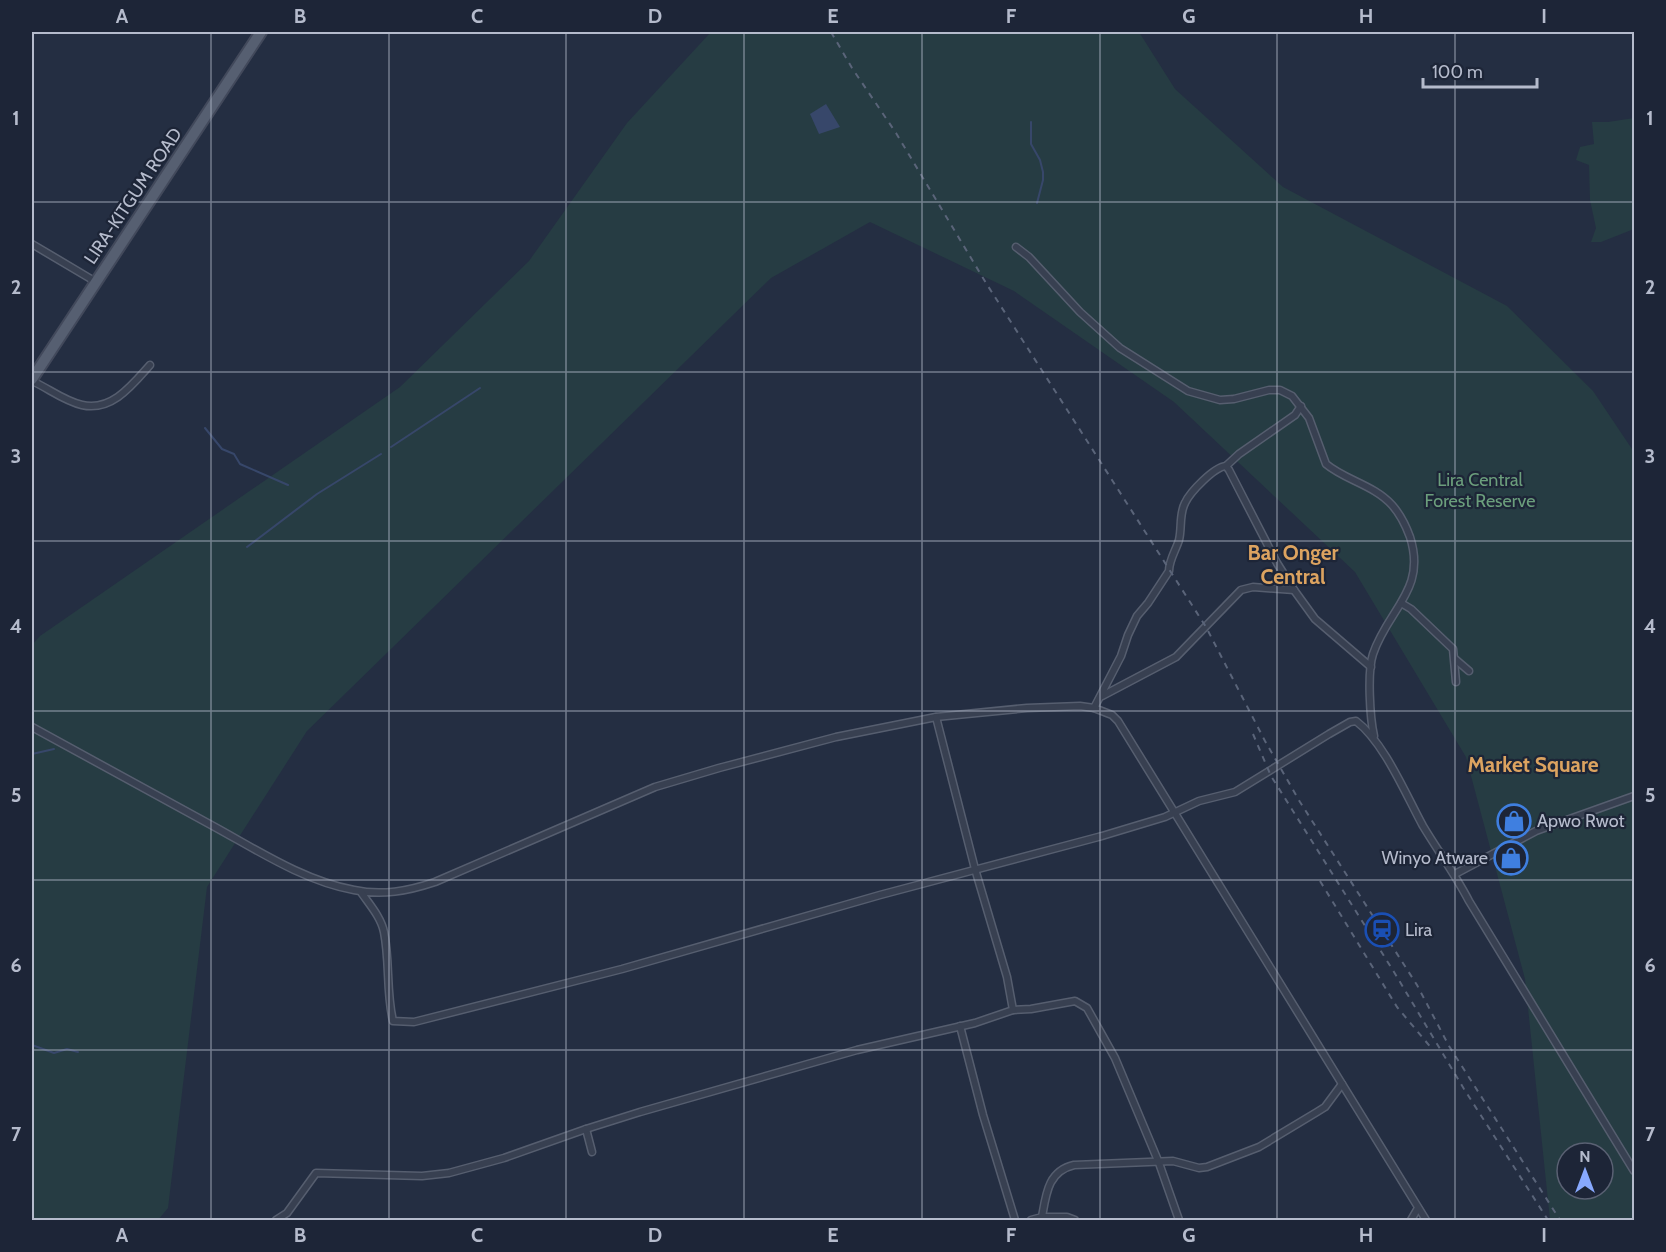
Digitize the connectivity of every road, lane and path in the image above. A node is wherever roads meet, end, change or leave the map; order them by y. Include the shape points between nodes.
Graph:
1 (261, 32) edge
2 (32, 244) edge
3 (1016, 247) dead end
4 (96, 282) junction
5 (150, 364) dead end
6 (32, 380) edge
7 (1301, 406) junction
8 (1295, 415) junction
9 (1309, 418) junction
10 (1226, 466) junction
11 (1294, 590) junction
12 (1401, 603) junction
13 (1455, 659) junction
14 (1371, 667) junction
15 (1469, 671) dead end
16 (1456, 682) dead end
17 (1101, 696) junction
18 (1094, 708) junction
19 (936, 717) junction
20 (32, 727) edge
21 (1376, 743) junction
22 (1635, 796) edge
23 (1174, 813) junction
24 (975, 869) junction
25 (1455, 874) junction
26 (361, 892) junction
27 (1013, 1010) junction
28 (960, 1026) junction
29 (1342, 1084) junction
30 (586, 1129) junction
31 (592, 1152) dead end
32 (1159, 1163) junction
33 (1635, 1171) edge
34 (1418, 1208) junction
35 (1042, 1217) junction
36 (276, 1221) edge
37 (1015, 1221) edge
38 (1031, 1221) edge
39 (1075, 1221) edge
40 (1179, 1221) edge
41 (1412, 1221) edge
42 (1426, 1221) edge

1 - 4 main road, LIRA-KITGUM ROAD
2 - 4 street
3 - 7 street via 1120,348 1188,391 1220,400 1280,390
4 - 6 main road, LIRA-KITGUM ROAD
5 - 6 street via 127,390 99,406 80,405
7 - 8 street
7 - 9 street
8 - 9 street
8 - 10 street
9 - 12 street via 1326,464 1392,504 1406,525 1413,546 1413,574
10 - 11 street
10 - 17 street via 1212,472 1185,501 1180,537 1168,571 1137,616
11 - 14 street via 1316,619
11 - 17 street via 1241,590 1176,657
12 - 13 street via 1453,649
12 - 14 street via 1383,630
13 - 15 street
13 - 16 street
14 - 21 street
17 - 18 street
18 - 19 street via 1027,708
18 - 23 street via 1118,721
19 - 24 street
19 - 26 street via 836,736 675,780 435,882 392,893
20 - 26 street via 267,856 313,877
21 - 23 street via 1364,727 1350,722 1235,792 1199,801
21 - 25 street
22 - 25 street via 1536,831
23 - 24 street
23 - 29 street
24 - 26 street via 622,969 406,1023 393,1021 384,931
24 - 27 street
25 - 33 street
27 - 28 street
27 - 32 street via 1075,1001 1087,1008 1115,1058
28 - 30 street via 856,1050
28 - 37 street
29 - 32 street via 1325,1107 1259,1147 1207,1167 1173,1161
29 - 34 street
30 - 31 street
30 - 36 street via 504,1158 438,1175 316,1173 287,1213
32 - 35 street via 1065,1167 1049,1183
32 - 40 street
34 - 41 street
34 - 42 street
35 - 38 street
35 - 39 street via 1067,1217

